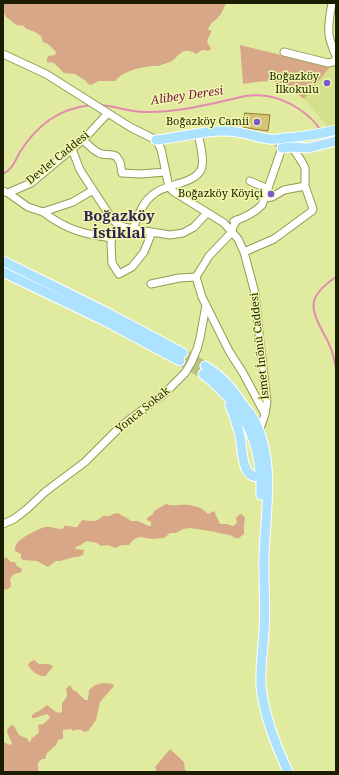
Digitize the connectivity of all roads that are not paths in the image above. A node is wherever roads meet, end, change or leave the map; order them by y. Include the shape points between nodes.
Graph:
1 (332, 3) edge
2 (284, 52) dead end
3 (3, 54) edge
4 (336, 57) edge
5 (106, 112) junction
6 (336, 130) edge
7 (198, 134) junction
8 (166, 139) junction
9 (274, 139) junction
10 (83, 140) junction
11 (156, 140) junction
12 (336, 141) edge
13 (292, 147) junction
14 (282, 148) junction
15 (72, 149) junction
16 (161, 149) junction
17 (165, 172) junction
18 (250, 181) dead end
19 (305, 186) junction
20 (169, 187) junction
21 (268, 189) junction
22 (93, 190) junction
23 (6, 192) edge
24 (265, 198) junction
25 (43, 212) junction
26 (207, 213) junction
27 (237, 220) junction
28 (224, 223) junction
29 (120, 226) junction
30 (133, 229) junction
31 (152, 232) junction
32 (232, 232) junction
33 (112, 238) junction
34 (244, 252) junction
35 (3, 261) edge
36 (3, 272) edge
37 (196, 277) junction
38 (152, 284) dead end
39 (206, 305) junction
40 (224, 394) junction
41 (265, 414) junction
42 (255, 432) junction
43 (264, 475) junction
44 (3, 524) edge
45 (288, 772) edge

1 - 4 street via 329,35
2 - 4 street via 328,63 333,62
3 - 5 street via 46,74
5 - 10 street, Devlet Caddesi
5 - 11 street
6 - 9 main road
7 - 8 main road
7 - 9 main road via 225,130
7 - 20 street via 203,162 200,170 195,176
8 - 11 main road
8 - 16 street
9 - 14 street
10 - 15 street, Devlet Caddesi
10 - 17 street via 102,154 116,156 122,173
11 - 16 street
12 - 13 main road via 308,148
13 - 14 main road
13 - 19 street via 305,168
14 - 21 street
15 - 22 street via 80,170
15 - 23 street, Devlet Caddesi via 31,183
16 - 17 street
17 - 20 street
18 - 21 street
19 - 24 street via 284,190
19 - 34 street via 312,211 274,239
20 - 26 street, İsmet İnönü Caddesi
20 - 30 street via 155,192 141,208
21 - 24 street
22 - 25 street via 72,202
22 - 29 street via 112,220
23 - 25 street via 28,207
24 - 27 street via 256,210
25 - 33 street via 68,228
26 - 28 street, İsmet İnönü Caddesi
26 - 31 street via 194,227 182,233 170,235
27 - 28 street
27 - 32 street
28 - 32 street, İsmet İnönü Caddesi
29 - 30 street
29 - 33 street
30 - 31 street
31 - 33 street via 144,252 132,267 119,274 112,263
32 - 34 street, İsmet İnönü Caddesi
32 - 37 street via 209,256
34 - 41 street, İsmet İnönü Caddesi via 255,293 267,402
35 - 36 main road via 106,312 182,357
37 - 38 street
37 - 39 street
39 - 41 street
39 - 44 street, Yonca Sokak via 197,349 185,373 164,394 122,425 85,462 14,519
40 - 42 main road
40 - 42 main road via 204,370 217,374 228,384 254,420
40 - 43 main road via 240,436 244,467 255,476
41 - 42 street, İsmet İnönü Caddesi via 261,426
42 - 43 main road via 266,456
43 - 45 main road via 268,482 261,687 271,730

